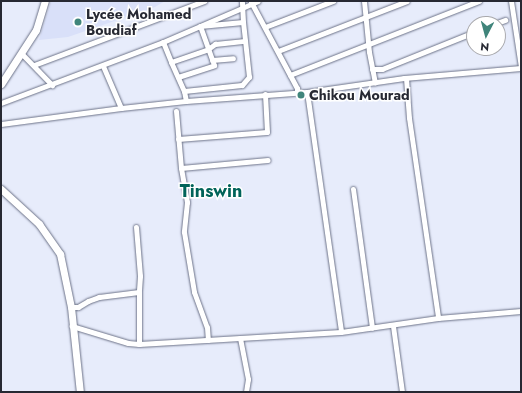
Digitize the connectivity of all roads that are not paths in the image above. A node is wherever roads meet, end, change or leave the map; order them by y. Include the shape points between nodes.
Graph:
1 (45, 1) edge
2 (204, 1) edge
3 (242, 1) edge
4 (258, 1) edge
5 (333, 1) edge
6 (364, 1) edge
7 (407, 1) edge
8 (479, 1) edge
9 (511, 1) edge
10 (252, 2) edge
11 (242, 8) junction
12 (366, 17) junction
13 (243, 22) junction
14 (200, 26) junction
15 (265, 27) junction
16 (466, 35) edge
17 (245, 41) junction
18 (163, 42) junction
19 (368, 44) junction
20 (208, 49) junction
21 (278, 51) junction
22 (21, 53) junction
23 (233, 58) dead end
24 (212, 60) junction
25 (171, 62) junction
26 (34, 65) junction
27 (103, 66) junction
28 (521, 67) edge
29 (372, 69) junction
30 (290, 75) junction
31 (178, 77) junction
32 (406, 78) junction
33 (375, 82) junction
34 (1, 84) edge
35 (52, 85) junction
36 (184, 91) junction
37 (297, 92) junction
38 (307, 92) junction
39 (265, 94) junction
40 (186, 101) junction
41 (1, 103) edge
42 (121, 108) junction
43 (176, 111) dead end
44 (1, 124) edge
45 (178, 138) junction
46 (268, 160) dead end
47 (181, 168) junction
48 (1, 189) edge
49 (353, 189) dead end
50 (136, 227) dead end
51 (139, 292) junction
52 (71, 307) junction
53 (521, 311) edge
54 (438, 318) junction
55 (72, 326) junction
56 (393, 326) junction
57 (372, 328) junction
58 (341, 332) junction
59 (240, 338) junction
60 (208, 340) junction
61 (138, 344) junction
62 (80, 392) edge
63 (246, 392) edge
64 (402, 392) edge

1 - 22 main road via 36,30
2 - 26 street
3 - 11 street
4 - 10 street
5 - 15 street
6 - 12 street
7 - 12 street
8 - 19 street
9 - 28 street
10 - 11 street
10 - 15 street
11 - 13 street
11 - 14 street
12 - 19 street
12 - 21 street
13 - 14 street
13 - 17 street
14 - 18 street
14 - 20 street
15 - 21 street
16 - 29 street via 382,69
17 - 20 street via 215,44
17 - 36 street via 249,77 242,85
18 - 25 street
18 - 27 street
19 - 29 street
19 - 30 street
20 - 24 street
20 - 25 street
21 - 30 street
22 - 26 street
22 - 34 main road
23 - 24 street
24 - 31 street via 214,65
25 - 31 street
26 - 35 street
27 - 35 street
27 - 42 street
28 - 32 street
29 - 33 street
30 - 37 street
31 - 36 street
32 - 33 street
32 - 54 street via 409,118
33 - 38 street
35 - 41 street
36 - 40 street
37 - 38 street
37 - 39 street
38 - 58 street
39 - 40 street
39 - 45 street via 267,132
40 - 42 street
42 - 44 street
43 - 45 street
45 - 47 street
46 - 47 street
47 - 60 street via 187,202 184,232 194,292 207,327
48 - 52 main road via 39,224 60,254
49 - 57 street
50 - 51 street
51 - 52 street via 99,296 78,307
51 - 61 street
52 - 55 main road
53 - 54 street
54 - 56 street
55 - 61 street
55 - 62 main road
56 - 57 street
56 - 64 street
57 - 58 street
58 - 59 street
59 - 60 street
59 - 63 street via 248,379
60 - 61 street

